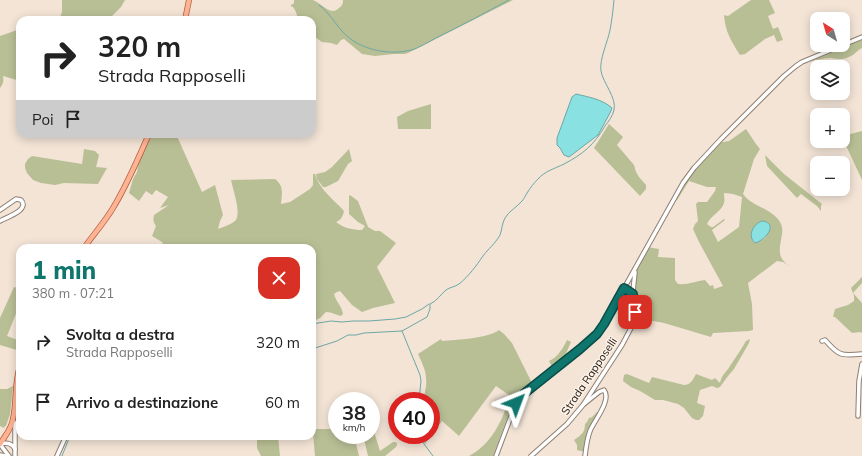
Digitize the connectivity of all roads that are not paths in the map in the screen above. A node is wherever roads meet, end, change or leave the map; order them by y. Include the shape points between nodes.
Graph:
1 (189, 0) edge
2 (186, 16) edge
3 (862, 37) edge
4 (147, 138) edge
5 (0, 210) edge
6 (0, 221) edge
7 (87, 244) edge
8 (635, 269) junction
9 (624, 288) junction
10 (633, 294) junction
11 (822, 341) dead end
12 (862, 354) edge
13 (862, 364) edge
14 (16, 395) edge
15 (583, 405) junction
16 (858, 416) dead end
17 (14, 421) junction
18 (64, 440) edge
19 (0, 443) edge
20 (16, 450) junction
21 (0, 455) edge
22 (6, 456) edge
23 (9, 456) edge
24 (15, 456) edge
25 (57, 456) edge
26 (496, 456) edge
27 (531, 456) edge
28 (585, 456) edge

1 - 2 main road
3 - 8 street via 796,66 721,139 683,183
4 - 7 main road via 112,209
5 - 6 street via 16,199 24,202 20,210
8 - 9 street
8 - 10 street, Strada Rapposelli
9 - 10 street
9 - 26 street via 597,334 521,396
10 - 15 street, Strada Rapposelli via 635,312 631,328
11 - 12 street via 825,340 840,354
13 - 16 street
14 - 17 main road
15 - 27 street, Strada Rapposelli via 567,424
15 - 28 street via 604,390 604,407 587,440
17 - 19 main road
17 - 20 street
18 - 25 street
19 - 20 street via 10,444
19 - 23 street
20 - 24 street
21 - 22 street

